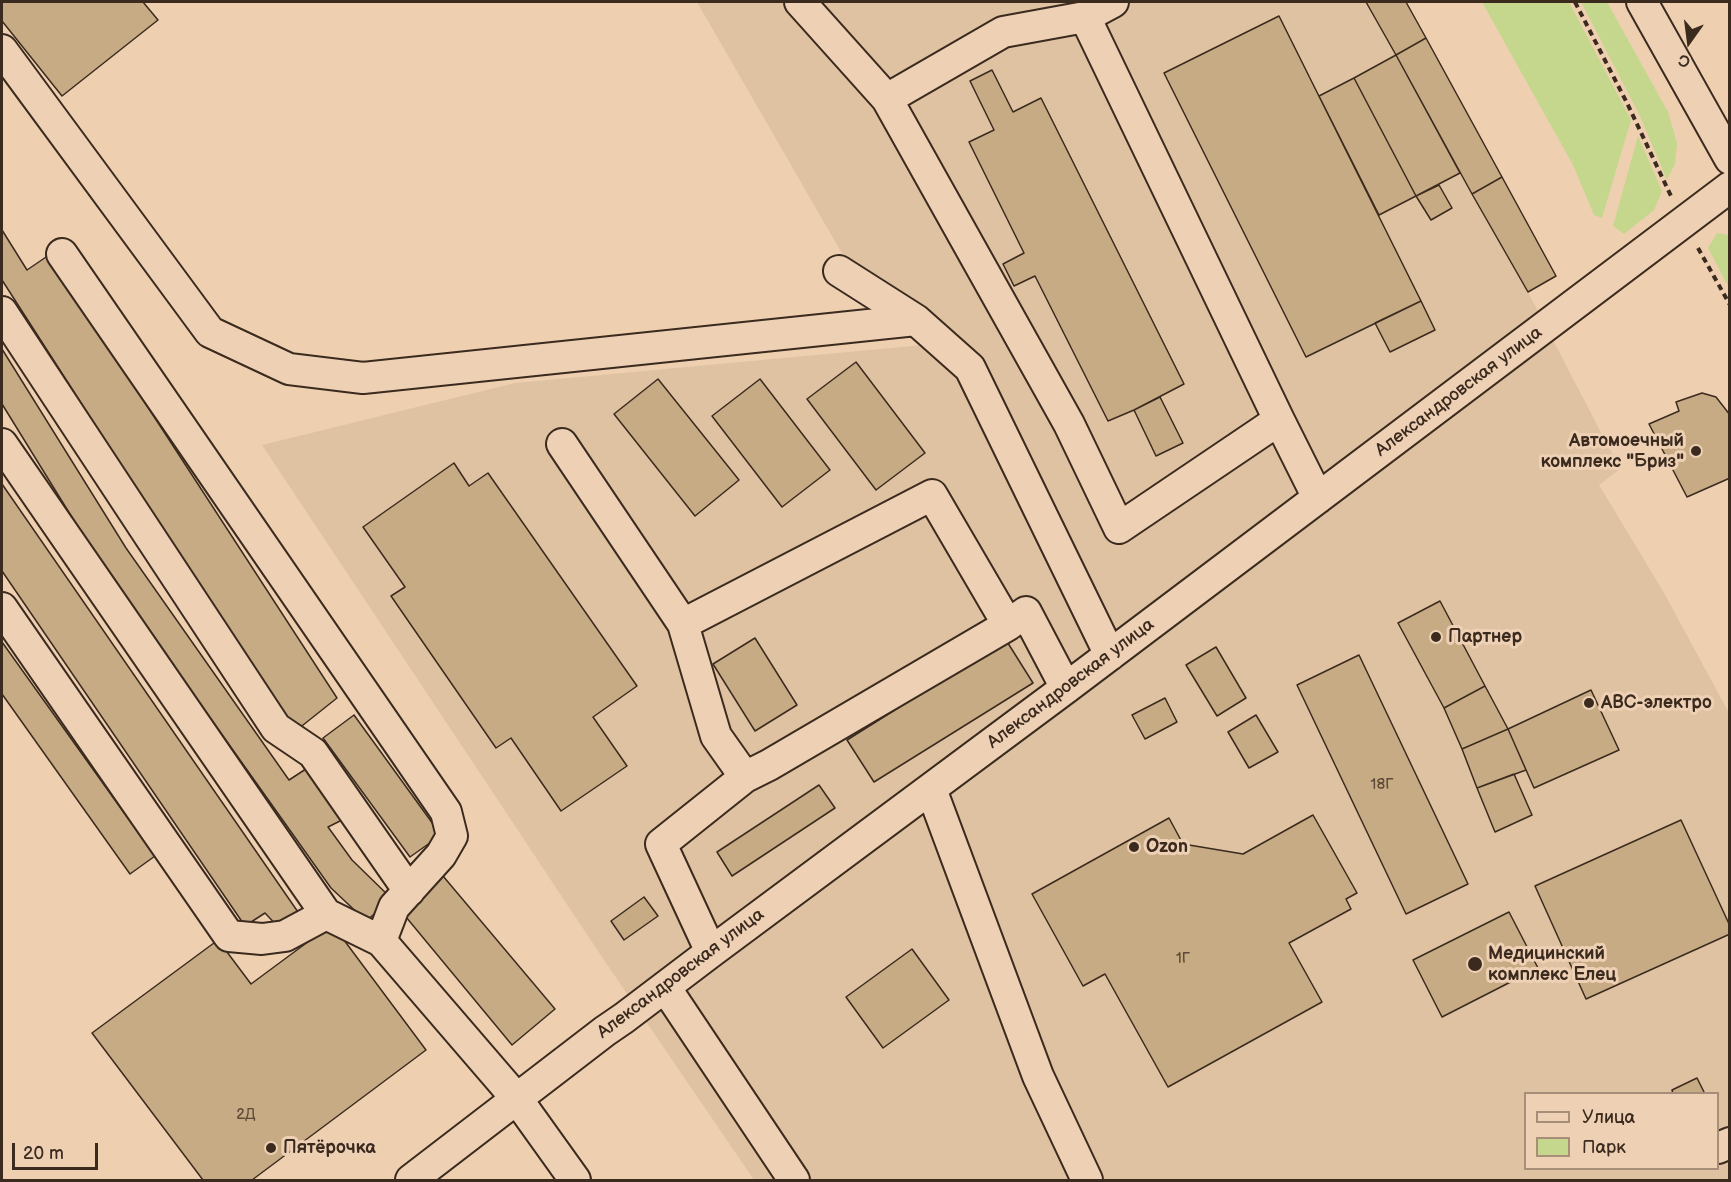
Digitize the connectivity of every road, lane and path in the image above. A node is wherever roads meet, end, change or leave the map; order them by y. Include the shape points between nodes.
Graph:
1 (800, 2) edge
2 (1113, 2) edge
3 (1575, 2) edge
4 (1642, 2) edge
5 (1085, 16) junction
6 (2, 50) edge
7 (887, 99) junction
8 (1730, 159) edge
9 (1730, 187) edge
10 (1684, 222) junction
11 (63, 254) dead end
12 (839, 271) dead end
13 (1730, 305) edge
14 (2, 312) edge
15 (916, 320) junction
16 (1279, 420) junction
17 (2, 444) edge
18 (562, 444) dead end
19 (1318, 498) junction
20 (2, 608) edge
21 (683, 624) junction
22 (1008, 625) junction
23 (1110, 655) junction
24 (1066, 688) junction
25 (745, 777) junction
26 (931, 789) junction
27 (409, 891) junction
28 (326, 914) junction
29 (381, 940) junction
30 (711, 952) junction
31 (665, 987) junction
32 (517, 1099) junction
33 (411, 1180) edge
34 (575, 1180) edge
35 (794, 1180) edge
36 (1087, 1180) edge

1 - 7 street
2 - 5 street
3 - 10 path
4 - 8 street
5 - 7 street via 1003,32
5 - 16 street
6 - 15 street via 210,332 289,369 363,378
7 - 16 street via 1069,424 1119,528
9 - 10 street, Александровская улица
10 - 13 path
10 - 19 street, Александровская улица
11 - 27 street via 446,812 452,836 441,855
12 - 15 street
14 - 27 street via 276,728 313,753
15 - 23 street via 970,368
16 - 19 street
17 - 28 street
18 - 21 street
19 - 23 street, Александровская улица
20 - 28 street via 230,936 285,936
21 - 22 street via 932,495
21 - 25 street via 716,736
22 - 24 street via 1026,612
22 - 25 street
23 - 24 street, Александровская улица
24 - 26 street, Александровская улица
25 - 30 street via 661,844
26 - 30 street, Александровская улица
26 - 36 street via 1038,1076
27 - 29 street via 394,907
28 - 29 street
29 - 32 street
30 - 31 street, Александровская улица
31 - 32 street, Александровская улица
31 - 35 street
32 - 33 street, Александровская улица
32 - 34 street

